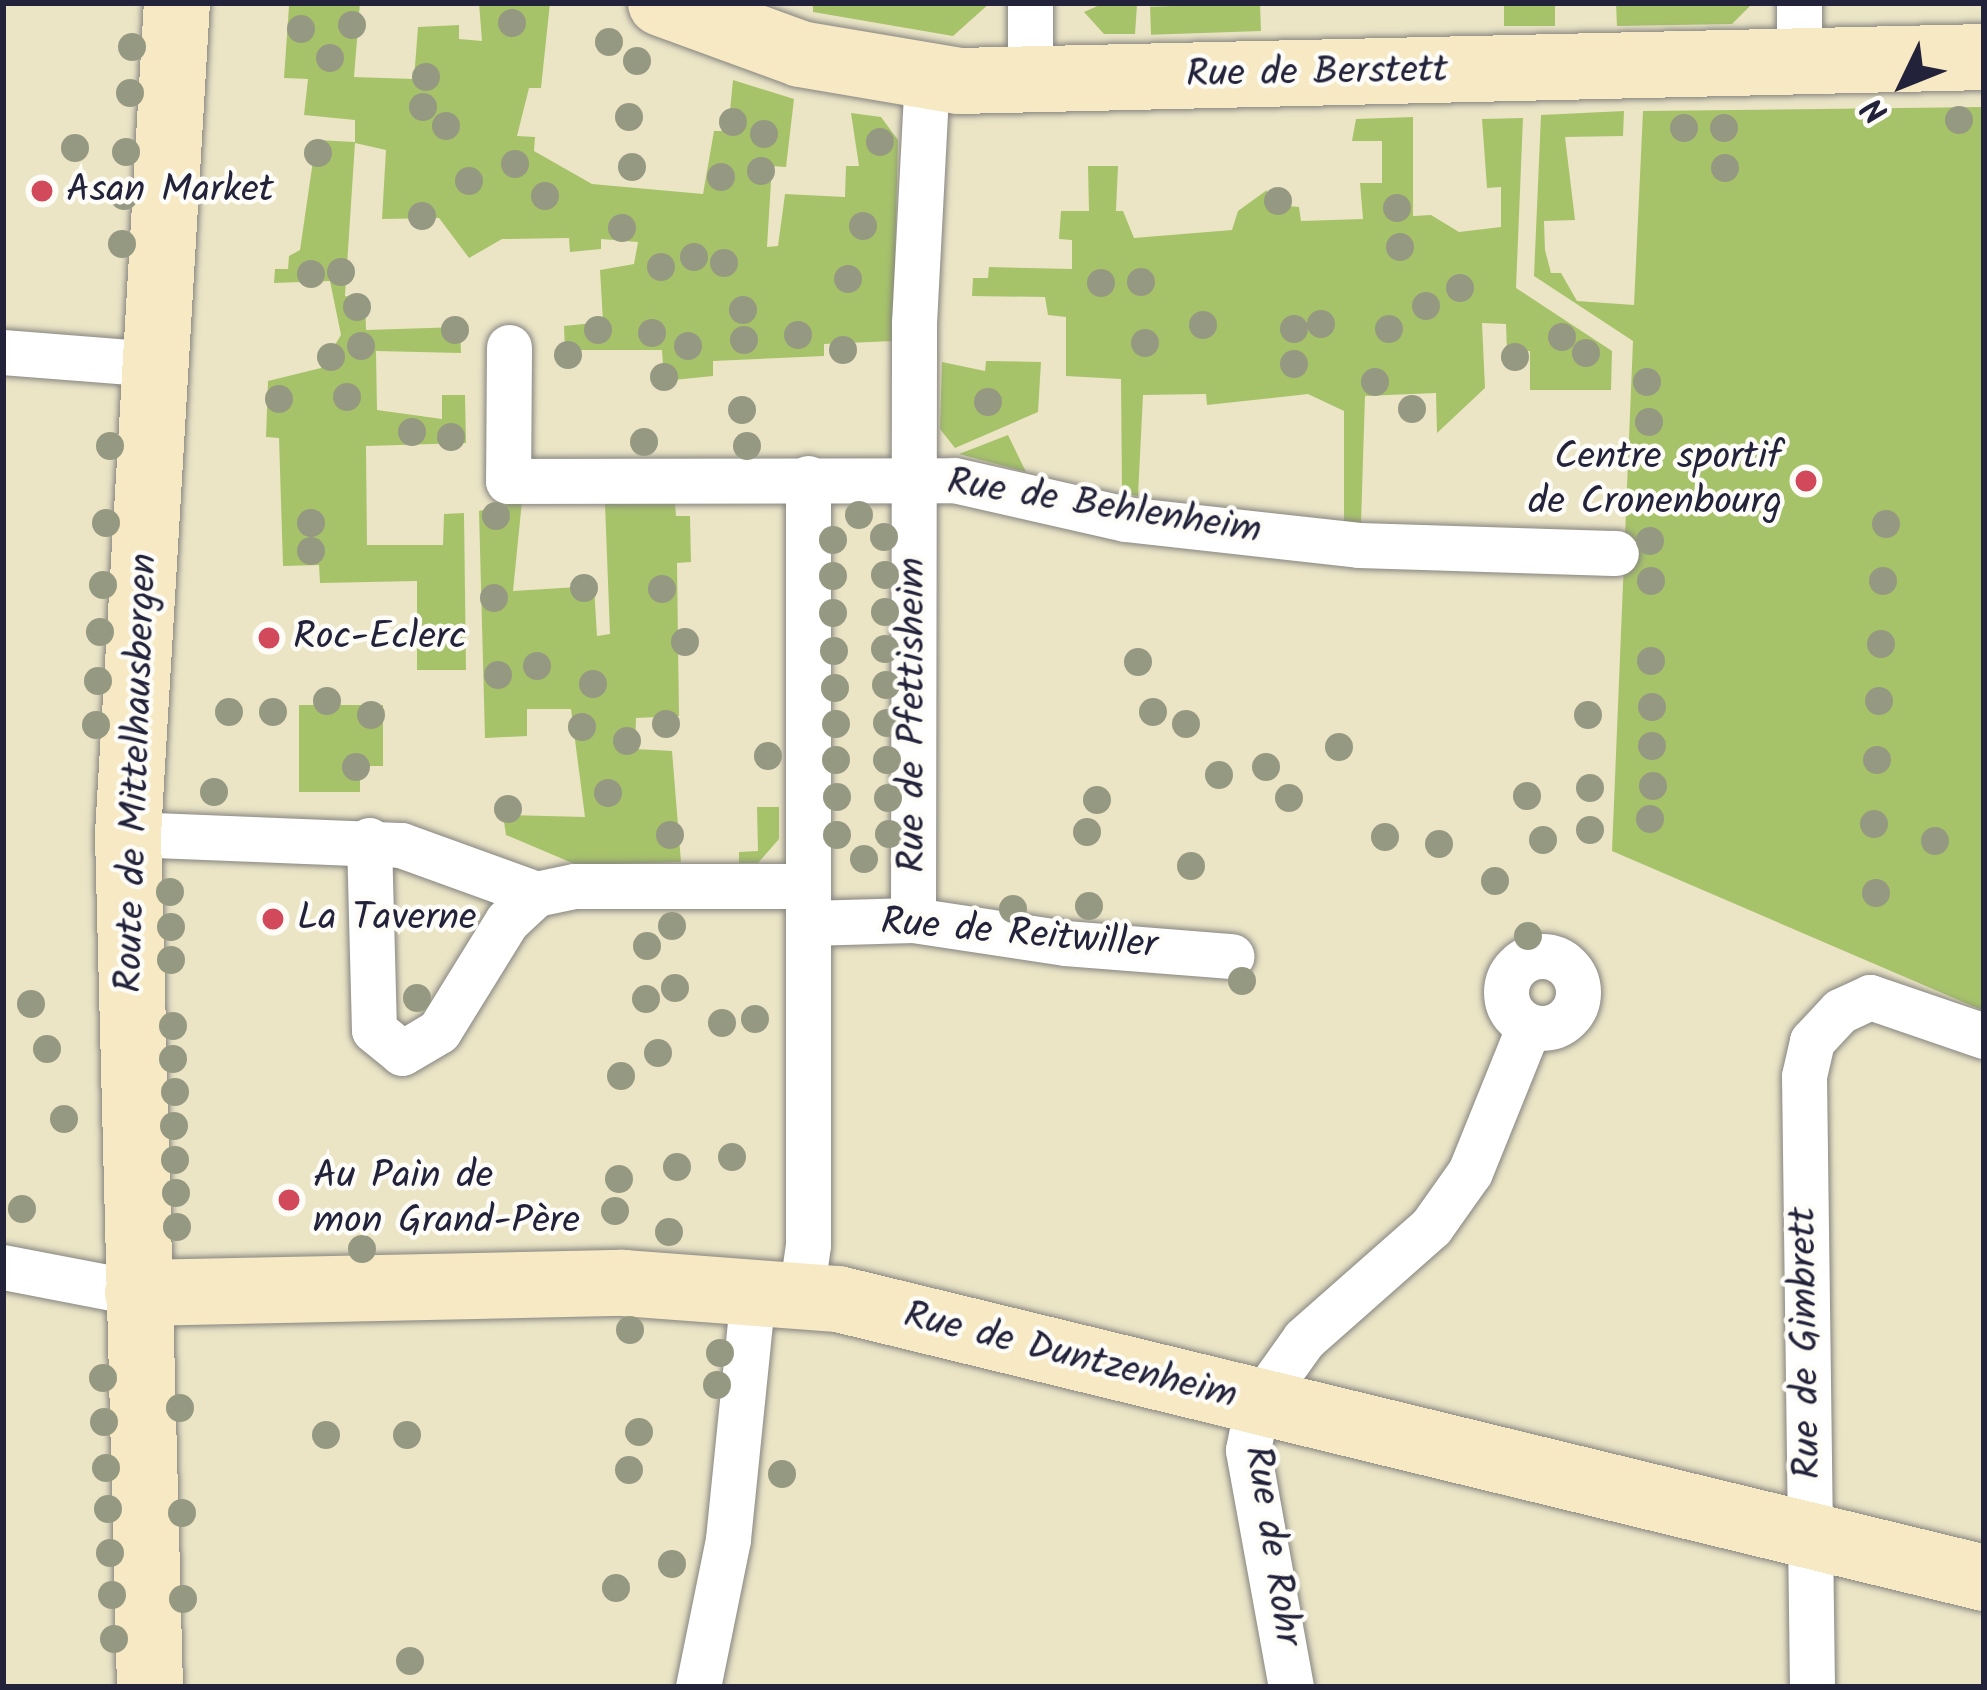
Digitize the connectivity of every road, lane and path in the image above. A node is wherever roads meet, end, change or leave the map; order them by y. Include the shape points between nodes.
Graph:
1 (177, 3) edge
2 (661, 3) edge
3 (1030, 3) edge
4 (1799, 34) edge
5 (1984, 58) edge
6 (927, 77) junction
7 (1030, 82) junction
8 (508, 347) dead end
9 (3, 352) edge
10 (154, 364) junction
11 (808, 478) junction
12 (915, 480) junction
13 (1616, 553) dead end
14 (128, 834) junction
15 (369, 840) junction
16 (536, 894) junction
17 (807, 904) junction
18 (913, 920) junction
19 (1231, 956) dead end
20 (1529, 1025) dead end
21 (1984, 1036) edge
22 (3, 1267) edge
23 (138, 1293) junction
24 (777, 1293) junction
25 (1257, 1405) junction
26 (1810, 1538) junction
27 (1984, 1578) edge
28 (150, 1687) edge
29 (698, 1687) edge
30 (1291, 1687) edge
31 (1812, 1687) edge

1 - 10 street, Route de Mittelhausbergen
2 - 6 street, Rue de Berstett via 783,49
3 - 7 street
4 - 5 street, Rue de Berstett
4 - 7 street, Rue de Berstett
6 - 7 street, Rue de Berstett
6 - 12 street, Rue de Pfettisheim
8 - 11 street, Rue de Behlenheim via 508,481
9 - 10 street
10 - 14 street, Route de Mittelhausbergen
11 - 12 street, Rue de Behlenheim
11 - 17 street
12 - 13 street, Rue de Behlenheim via 973,483 1125,519 1359,545
12 - 18 street, Rue de Pfettisheim
14 - 15 street, Rue de Reitwiller
14 - 23 street, Route de Mittelhausbergen via 118,1208
15 - 16 street, Rue de Reitwiller
15 - 16 street via 374,1030 402,1053 439,1031 507,921
16 - 17 street, Rue de Reitwiller via 574,886
17 - 18 street, Rue de Reitwiller
17 - 24 street via 808,1245
18 - 19 street, Rue de Reitwiller
20 - 25 street via 1479,1155 1431,1227 1304,1339
21 - 26 street, Rue de Gimbrett via 1870,997 1840,1011 1812,1042 1804,1076
22 - 23 street
23 - 24 street, Rue de Duntzenheim via 623,1283
23 - 28 street, Route de Mittelhausbergen
24 - 25 street, Rue de Duntzenheim
24 - 29 street
25 - 26 street, Rue de Duntzenheim
25 - 30 street, Rue de Rohr via 1248,1450
26 - 27 street, Rue de Duntzenheim
26 - 31 street, Rue de Gimbrett

